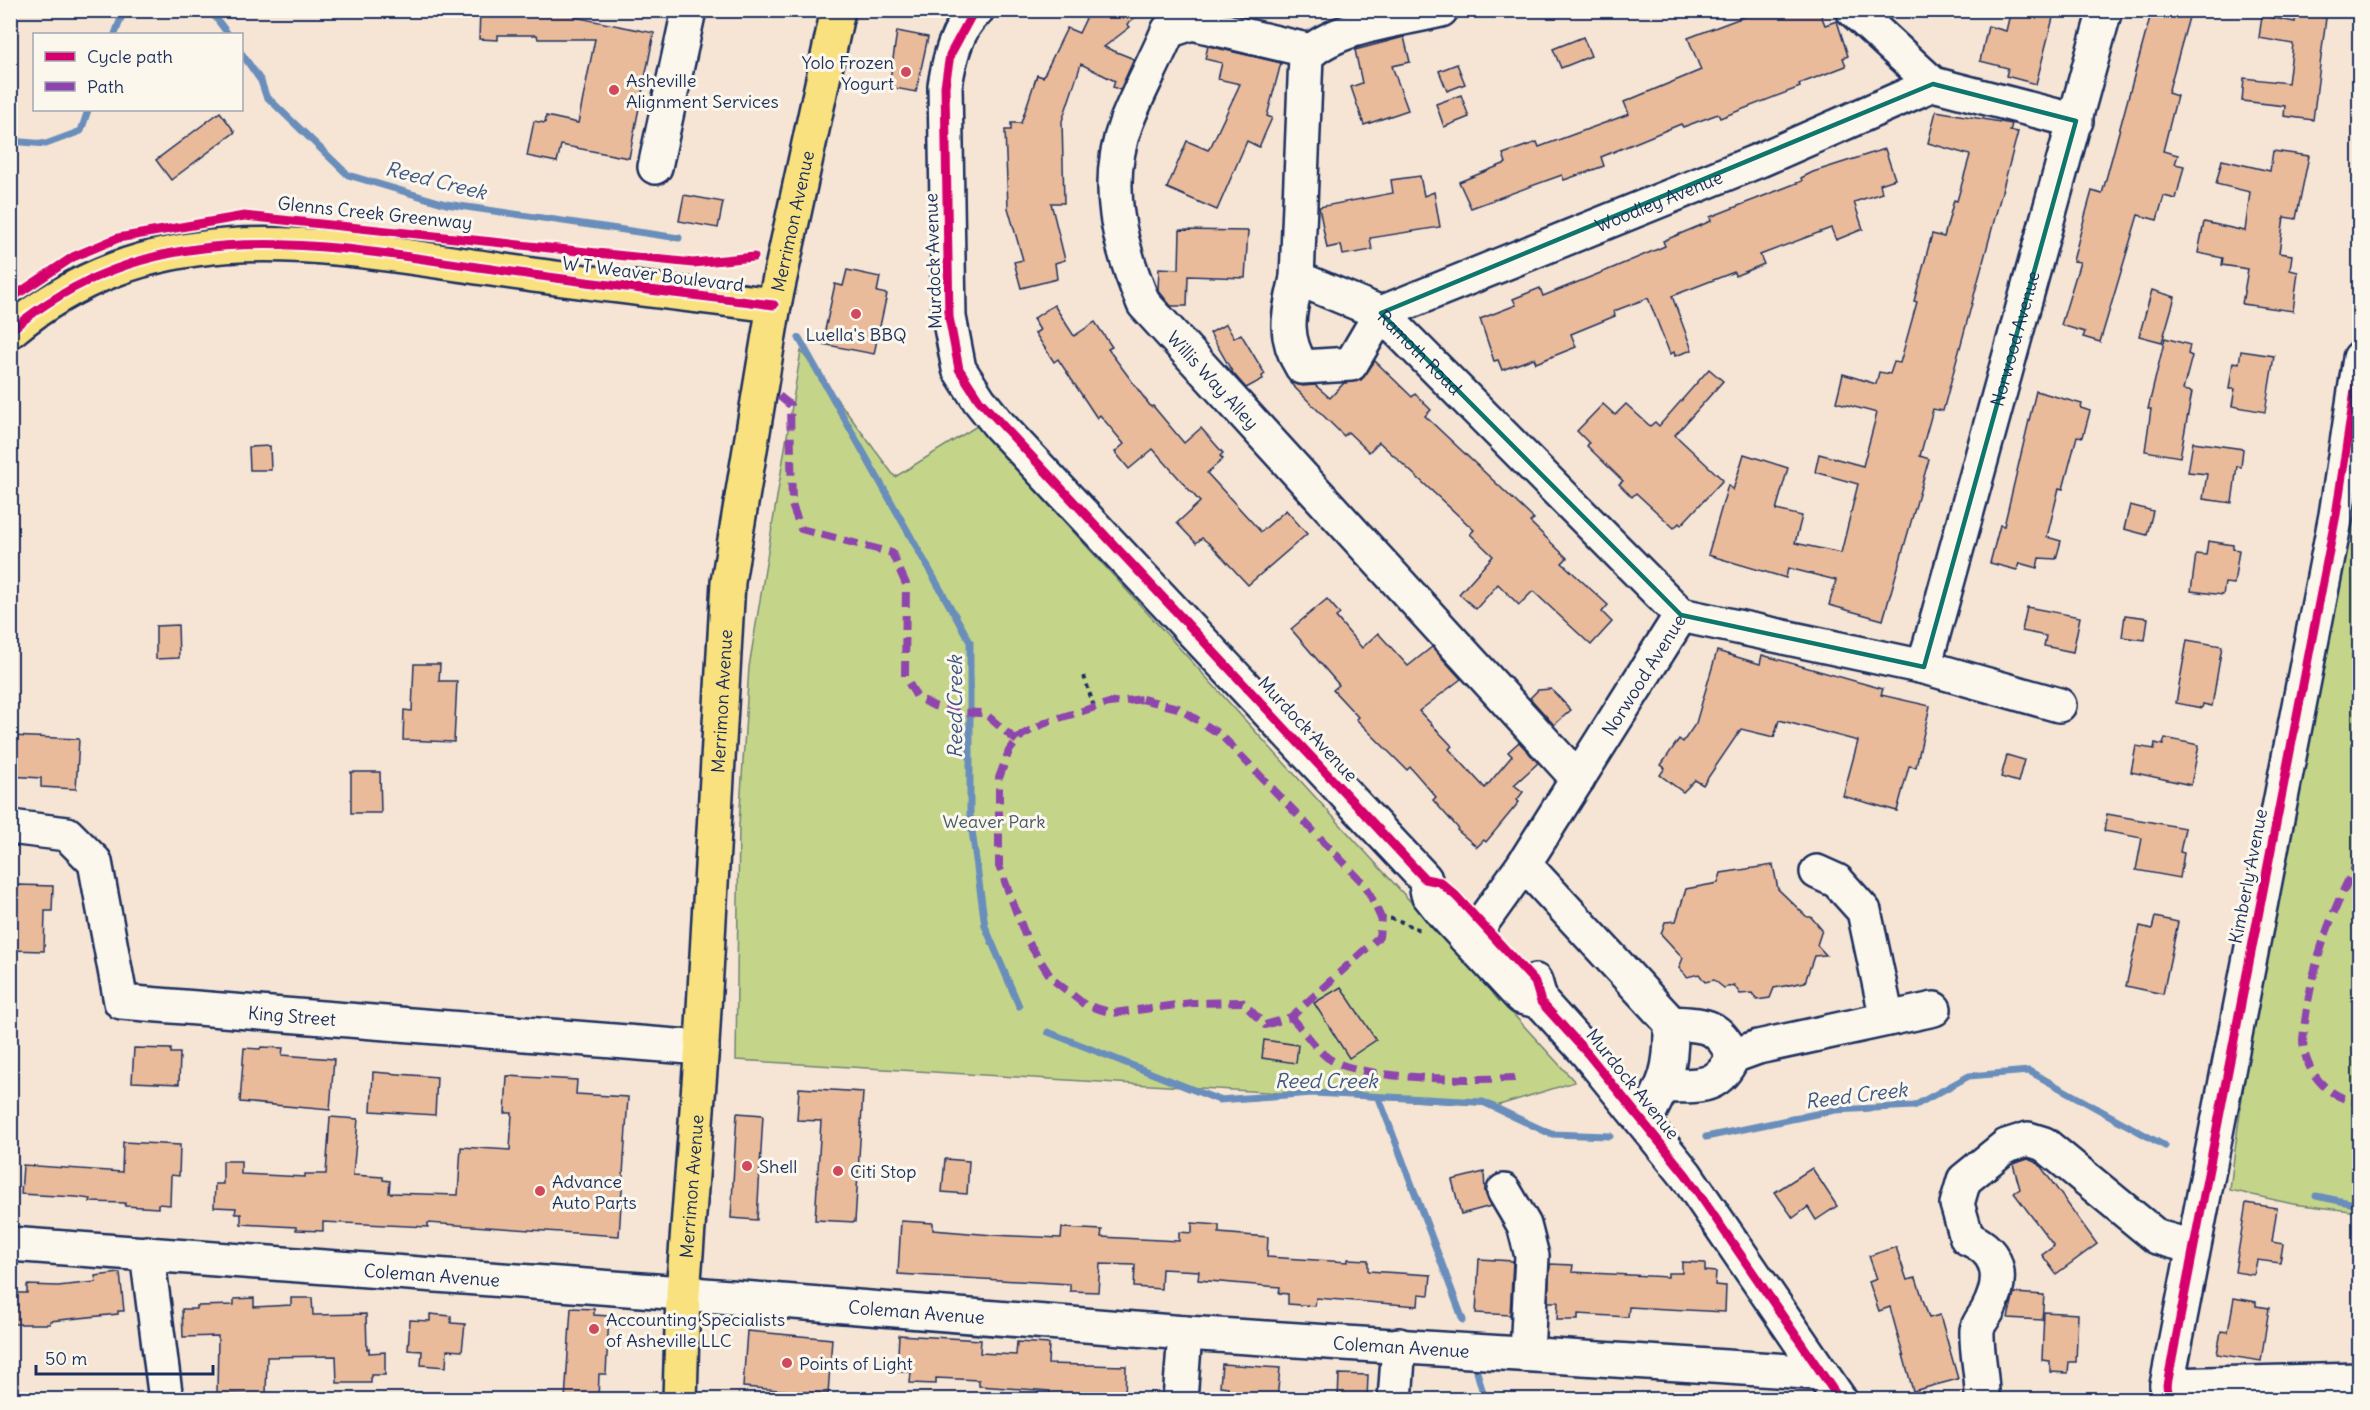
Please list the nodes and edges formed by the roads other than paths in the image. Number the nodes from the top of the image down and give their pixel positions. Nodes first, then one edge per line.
1 (688, 10) edge
2 (838, 10) edge
3 (1441, 10) edge
4 (1853, 10) edge
5 (2105, 10) edge
6 (968, 12) edge
7 (1311, 51) junction
8 (1933, 84) junction
9 (2076, 122) junction
10 (655, 167) dead end
11 (1297, 278) junction
12 (774, 305) junction
13 (1381, 313) junction
14 (10, 331) edge
15 (2360, 358) edge
16 (1682, 615) junction
17 (1924, 667) junction
18 (2059, 705) dead end
19 (1578, 779) junction
20 (10, 827) edge
21 (1524, 864) junction
22 (1817, 872) dead end
23 (1473, 931) junction
24 (1934, 1009) dead end
25 (1887, 1019) junction
26 (1671, 1023) junction
27 (702, 1048) junction
28 (1733, 1056) junction
29 (1665, 1086) junction
30 (1644, 1122) junction
31 (1504, 1191) dead end
32 (10, 1244) edge
33 (2193, 1247) junction
34 (147, 1253) junction
35 (684, 1293) junction
36 (1185, 1333) junction
37 (1399, 1345) junction
38 (1527, 1353) junction
39 (1822, 1373) junction
40 (2360, 1380) edge
41 (2168, 1392) edge
42 (166, 1400) edge
43 (680, 1400) edge
44 (1180, 1400) edge
45 (1395, 1400) edge
46 (1840, 1400) edge
47 (1982, 1400) edge

1 - 10 street
2 - 12 main road, Merrimon Avenue
3 - 7 street
4 - 8 street
5 - 9 street, Norwood Avenue
6 - 23 street, Murdock Avenue
7 - 11 street
7 - 19 street, Willis Way Alley
8 - 9 street
8 - 13 street, Woodley Avenue
9 - 17 street, Norwood Avenue
11 - 13 street, Ramoth Road
11 - 13 street
12 - 14 main road, W T Weaver Boulevard
12 - 27 main road, Merrimon Avenue
13 - 16 street, Ramoth Road
15 - 33 street, Kimberly Avenue
16 - 17 street, Norwood Avenue
16 - 19 street, Norwood Avenue
17 - 18 street, Norwood Avenue
19 - 21 street, Norwood Avenue
20 - 27 street, King Street
21 - 23 street, Norwood Avenue
21 - 26 street
22 - 25 street
23 - 30 street, Murdock Avenue
24 - 25 street
25 - 28 street
26 - 28 street
26 - 29 street
27 - 35 main road, Merrimon Avenue
28 - 29 street
29 - 30 street
30 - 39 street, Murdock Avenue
31 - 38 street
32 - 34 street, Coleman Avenue
33 - 41 street, Kimberly Avenue
33 - 47 street
34 - 35 street, Coleman Avenue
34 - 42 street
35 - 36 street, Coleman Avenue
35 - 43 main road, Merrimon Avenue
36 - 37 street, Coleman Avenue
36 - 44 street
37 - 38 street, Coleman Avenue
37 - 45 street
38 - 39 street, Coleman Avenue
39 - 46 street, Murdock Avenue
40 - 41 street

